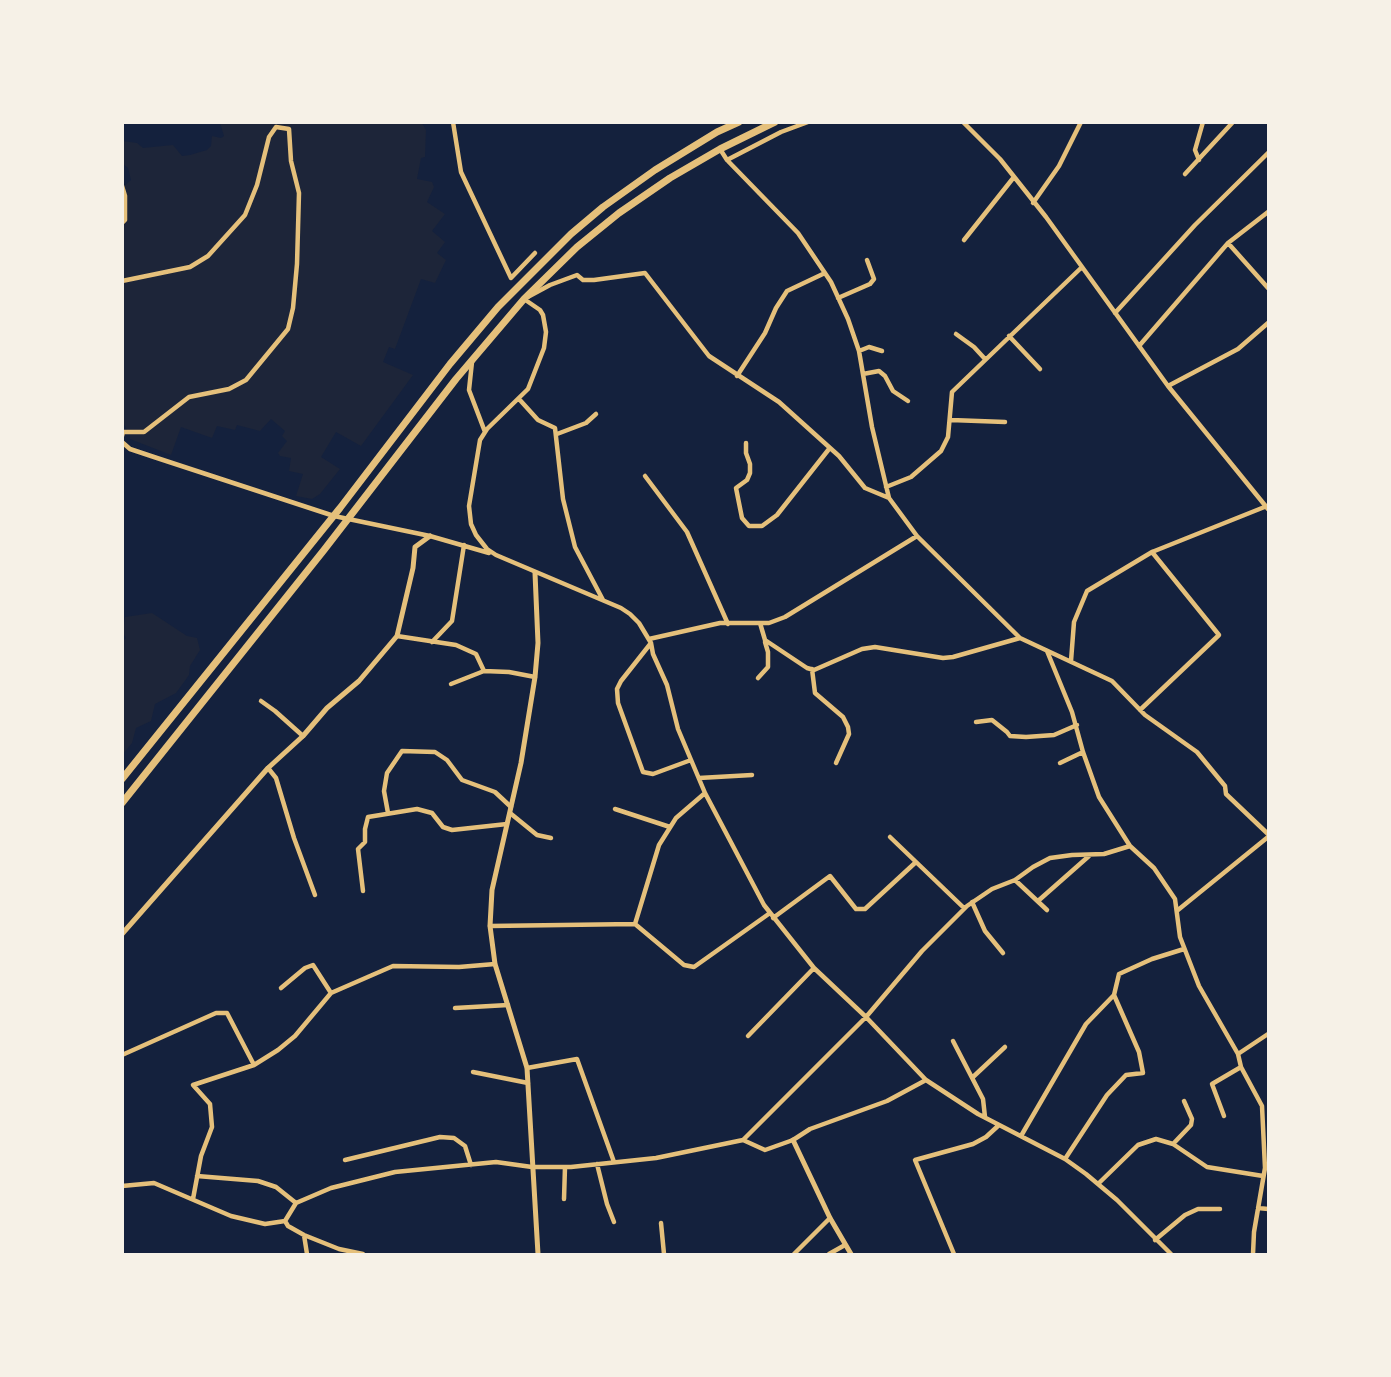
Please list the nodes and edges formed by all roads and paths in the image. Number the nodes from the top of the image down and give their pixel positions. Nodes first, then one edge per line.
1 (453, 122) edge
2 (715, 122) edge
3 (739, 122) edge
4 (775, 122) edge
5 (808, 122) edge
6 (962, 122) edge
7 (1081, 122) edge
8 (1203, 122) edge
9 (1233, 122) edge
10 (717, 132) junction
11 (720, 149) junction
12 (1269, 153) edge
13 (727, 160) junction
14 (1199, 160) junction
15 (1185, 174) dead end
16 (1014, 177) junction
17 (122, 187) edge
18 (1033, 203) junction
19 (1269, 212) edge
20 (122, 223) edge
21 (964, 240) dead end
22 (1228, 243) junction
23 (535, 253) dead end
24 (867, 260) dead end
25 (1082, 267) junction
26 (825, 273) junction
27 (122, 281) edge
28 (1269, 288) edge
29 (838, 298) junction
30 (524, 299) junction
31 (1115, 313) junction
32 (1269, 323) edge
33 (957, 334) dead end
34 (1009, 336) junction
35 (1139, 346) junction
36 (859, 351) junction
37 (882, 351) dead end
38 (472, 359) junction
39 (985, 359) junction
40 (1040, 369) dead end
41 (863, 374) junction
42 (737, 376) junction
43 (1168, 386) junction
44 (519, 399) junction
45 (908, 401) dead end
46 (596, 414) dead end
47 (951, 420) junction
48 (1005, 422) dead end
49 (485, 432) junction
50 (557, 434) junction
51 (122, 436) edge
52 (122, 442) edge
53 (746, 443) dead end
54 (829, 449) junction
55 (645, 476) dead end
56 (886, 488) junction
57 (889, 498) junction
58 (1268, 507) edge
59 (334, 516) junction
60 (348, 518) junction
61 (430, 536) junction
62 (917, 536) junction
63 (464, 545) junction
64 (1152, 552) junction
65 (496, 555) junction
66 (536, 573) junction
67 (603, 601) junction
68 (760, 623) junction
69 (729, 625) junction
70 (397, 636) junction
71 (1020, 638) junction
72 (765, 639) junction
73 (650, 641) junction
74 (432, 642) junction
75 (1046, 650) junction
76 (1071, 661) junction
77 (812, 669) junction
78 (484, 671) junction
79 (535, 677) junction
80 (758, 678) dead end
81 (451, 684) dead end
82 (261, 701) dead end
83 (1140, 710) junction
84 (976, 722) dead end
85 (1077, 725) junction
86 (303, 736) junction
87 (1083, 752) junction
88 (691, 760) junction
89 (836, 763) dead end
90 (1060, 763) dead end
91 (268, 768) junction
92 (752, 775) dead end
93 (699, 778) junction
94 (122, 779) edge
95 (705, 793) junction
96 (122, 803) edge
97 (615, 809) dead end
98 (511, 810) junction
99 (388, 813) junction
100 (507, 824) junction
101 (670, 827) junction
102 (1269, 836) edge
103 (890, 837) dead end
104 (551, 838) dead end
105 (1130, 846) junction
106 (1090, 855) junction
107 (916, 862) junction
108 (1015, 880) junction
109 (363, 891) dead end
110 (315, 895) dead end
111 (1038, 901) junction
112 (972, 902) junction
113 (964, 908) junction
114 (1047, 910) dead end
115 (1178, 910) junction
116 (771, 915) junction
117 (635, 923) junction
118 (490, 926) junction
119 (122, 934) edge
120 (1184, 949) junction
121 (1003, 953) dead end
122 (495, 964) junction
123 (814, 968) junction
124 (281, 988) dead end
125 (331, 993) junction
126 (1114, 995) junction
127 (508, 1005) junction
128 (455, 1008) dead end
129 (866, 1017) junction
130 (1269, 1034) edge
131 (748, 1035) dead end
132 (953, 1041) dead end
133 (1005, 1047) dead end
134 (122, 1055) edge
135 (1238, 1055) junction
136 (254, 1065) junction
137 (1241, 1067) junction
138 (527, 1068) junction
139 (474, 1072) dead end
140 (973, 1077) junction
141 (926, 1080) junction
142 (527, 1083) junction
143 (1184, 1101) dead end
144 (1224, 1116) dead end
145 (985, 1118) junction
146 (999, 1125) junction
147 (1021, 1136) junction
148 (743, 1140) junction
149 (793, 1140) junction
150 (1173, 1144) junction
151 (1267, 1157) edge
152 (1065, 1159) junction
153 (345, 1160) dead end
154 (614, 1163) junction
155 (597, 1164) junction
156 (471, 1165) junction
157 (532, 1167) junction
158 (565, 1167) junction
159 (197, 1176) junction
160 (1264, 1176) junction
161 (1099, 1183) junction
162 (122, 1186) edge
163 (193, 1199) junction
164 (565, 1199) dead end
165 (296, 1203) junction
166 (1258, 1208) junction
167 (1220, 1209) dead end
168 (1269, 1209) edge
169 (830, 1218) junction
170 (285, 1221) junction
171 (614, 1222) dead end
172 (661, 1223) dead end
173 (304, 1235) junction
174 (1155, 1240) junction
175 (845, 1245) junction
176 (339, 1249) junction
177 (307, 1255) edge
178 (343, 1255) edge
179 (363, 1255) edge
180 (538, 1255) edge
181 (664, 1255) edge
182 (794, 1255) edge
183 (829, 1255) edge
184 (851, 1255) edge
185 (954, 1255) edge
186 (1171, 1255) edge
187 (1253, 1255) edge

1 - 23 street
2 - 10 street
3 - 10 highway
4 - 11 highway
5 - 13 street
6 - 16 street
7 - 18 street
8 - 14 street
9 - 14 street
10 - 59 highway
11 - 13 street
11 - 30 highway
12 - 31 street
13 - 26 street
14 - 15 street
16 - 18 street
16 - 21 street
17 - 20 street
18 - 25 street
19 - 22 street
22 - 28 street
22 - 35 street
24 - 29 street
25 - 31 street
25 - 34 street
26 - 29 street
26 - 42 street
27 - 51 street
29 - 36 street
30 - 38 highway
30 - 42 street
30 - 44 street
31 - 35 street
32 - 43 street
33 - 39 street
34 - 39 street
34 - 40 street
35 - 43 street
36 - 37 street
36 - 41 street
38 - 49 street
38 - 60 highway
39 - 47 street
41 - 45 street
41 - 56 street
42 - 54 street
43 - 58 street
44 - 49 street
44 - 50 street
46 - 50 street
47 - 48 street
47 - 56 street
49 - 65 street
50 - 67 street
52 - 59 street
53 - 54 street
54 - 57 street
55 - 69 street
56 - 57 street
57 - 62 street
58 - 64 street
59 - 60 street
59 - 94 highway
60 - 61 street
60 - 96 highway
61 - 63 street
61 - 70 street
62 - 68 street
62 - 71 street
63 - 65 street
63 - 74 street
64 - 76 street
64 - 83 street
65 - 66 street
66 - 67 street
66 - 79 street
67 - 73 street
68 - 69 street
68 - 72 street
69 - 73 street
70 - 74 street
70 - 86 street
71 - 75 street
71 - 77 street
72 - 77 street
72 - 80 street
73 - 88 street
73 - 88 street
74 - 78 street
75 - 76 street
75 - 85 street
76 - 83 street
77 - 89 street
78 - 79 street
78 - 81 street
79 - 98 street
82 - 86 street
83 - 102 street
84 - 85 street
85 - 87 street
86 - 91 street
87 - 90 street
87 - 105 street
88 - 93 street
91 - 110 street
91 - 119 street
92 - 93 street
93 - 95 street
95 - 101 street
95 - 116 street
97 - 101 street
98 - 99 street
98 - 100 street
98 - 104 street
99 - 100 street
99 - 109 street
100 - 118 street
101 - 117 street
102 - 115 street
103 - 107 street
105 - 106 street
105 - 115 street
106 - 108 street
106 - 111 street
107 - 113 street
107 - 116 street
108 - 111 street
108 - 112 street
111 - 114 street
112 - 113 street
112 - 121 street
113 - 129 street
115 - 120 street
116 - 117 street
116 - 123 street
117 - 118 street
118 - 122 street
120 - 126 street
120 - 135 street
122 - 125 street
122 - 127 street
123 - 129 street
123 - 131 street
124 - 125 street
125 - 136 street
126 - 147 street
126 - 152 street
127 - 128 street
127 - 138 street
129 - 141 street
129 - 148 street
130 - 135 street
132 - 140 street
133 - 140 street
134 - 136 street
135 - 137 street
136 - 159 street
137 - 144 street
137 - 151 street
138 - 142 street
138 - 154 street
139 - 142 street
140 - 145 street
141 - 145 street
141 - 149 street
142 - 157 street
143 - 150 street
145 - 146 street
146 - 147 street
146 - 185 street
147 - 152 street
148 - 149 street
148 - 154 street
149 - 169 street
150 - 160 street
150 - 161 street
151 - 160 street
152 - 161 street
153 - 156 street
154 - 155 street
155 - 158 street
155 - 171 street
156 - 157 street
156 - 165 street
157 - 158 street
157 - 180 street
158 - 164 street
159 - 163 street
159 - 165 street
160 - 166 street
161 - 174 street
162 - 163 street
163 - 170 street
165 - 170 street
166 - 168 street
166 - 187 street
167 - 174 street
169 - 175 street
169 - 182 street
170 - 173 street
172 - 181 street
173 - 176 street
173 - 177 street
174 - 186 street
175 - 183 street
175 - 184 street
176 - 178 street
176 - 179 street

